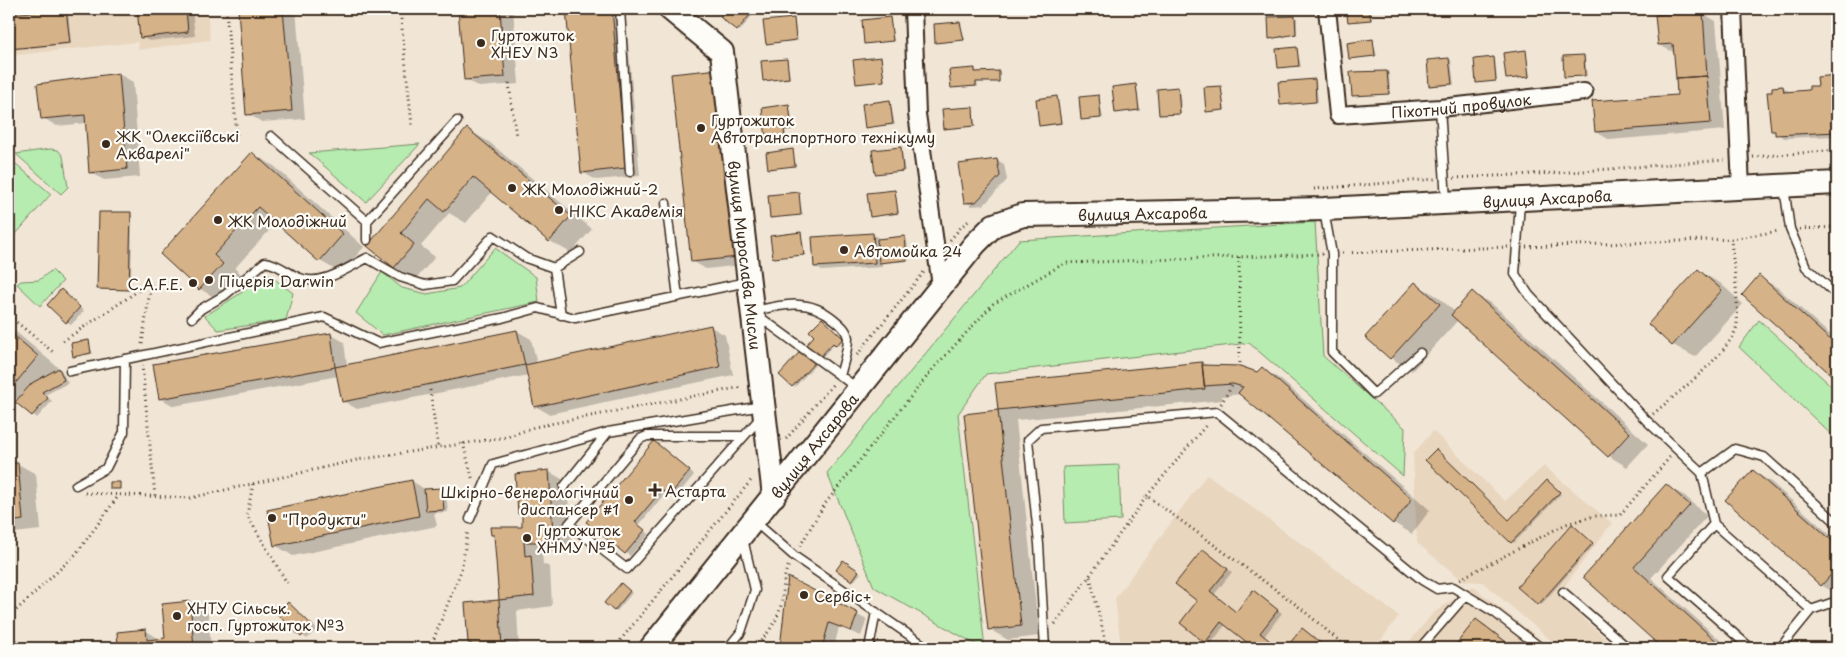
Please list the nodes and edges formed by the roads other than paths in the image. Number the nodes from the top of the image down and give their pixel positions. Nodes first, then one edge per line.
1 (620, 9) edge
2 (670, 9) edge
3 (913, 9) edge
4 (1327, 9) edge
5 (1733, 9) edge
6 (1584, 92) dead end
7 (1440, 108) junction
8 (457, 121) dead end
9 (271, 136) dead end
10 (630, 172) dead end
11 (1837, 183) edge
12 (1784, 186) junction
13 (1741, 188) junction
14 (1521, 199) junction
15 (1446, 202) junction
16 (666, 203) dead end
17 (1324, 209) junction
18 (367, 221) junction
19 (367, 240) dead end
20 (580, 252) dead end
21 (554, 268) junction
22 (750, 282) junction
23 (941, 286) junction
24 (1837, 295) edge
25 (678, 297) junction
26 (753, 312) junction
27 (561, 315) junction
28 (192, 318) dead end
29 (1420, 353) dead end
30 (125, 359) junction
31 (70, 371) dead end
32 (840, 376) junction
33 (858, 390) junction
34 (764, 409) junction
35 (608, 432) junction
36 (744, 436) junction
37 (1702, 473) junction
38 (76, 485) dead end
39 (564, 487) dead end
40 (774, 496) junction
41 (470, 519) road end
42 (747, 520) junction
43 (1837, 523) edge
44 (1714, 524) junction
45 (1563, 592) dead end
46 (1466, 595) junction
47 (1837, 601) edge
48 (1811, 610) junction
49 (876, 612) junction
50 (1045, 645) edge
51 (1748, 645) dead end
52 (651, 648) edge
53 (728, 648) edge
54 (869, 648) edge
55 (928, 648) edge
56 (1420, 648) edge
57 (1541, 648) edge
58 (1628, 648) edge
59 (1780, 648) edge

1 - 10 lane
2 - 22 street, вулиця Мирослава Мисли
3 - 23 street
4 - 7 street, Піхотний провулок
5 - 13 street
6 - 7 street, Піхотний провулок
7 - 15 lane
8 - 18 lane
9 - 18 lane
11 - 12 street, вулиця Ахсарова
12 - 13 street, вулиця Ахсарова
12 - 24 lane
13 - 14 street, вулиця Ахсарова
14 - 15 street, вулиця Ахсарова
14 - 37 lane
15 - 17 street, вулиця Ахсарова
16 - 25 lane
17 - 23 street, вулиця Ахсарова
17 - 29 lane
18 - 19 lane
20 - 21 lane
21 - 27 lane
21 - 28 lane
22 - 25 lane
22 - 26 street, вулиця Мирослава Мисли
23 - 33 street, вулиця Ахсарова
25 - 27 lane
26 - 32 lane
26 - 32 lane
26 - 34 street, вулиця Мирослава Мисли
27 - 30 lane
30 - 31 lane
30 - 38 lane
32 - 33 lane
33 - 40 street, вулиця Ахсарова
34 - 35 lane
34 - 36 lane
34 - 40 street, вулиця Мирослава Мисли
35 - 39 lane
35 - 41 lane
36 - 36 lane
37 - 43 lane
37 - 44 lane
40 - 42 street, вулиця Ахсарова
42 - 49 lane
42 - 52 street, вулиця Ахсарова
42 - 53 lane
44 - 48 lane
44 - 51 lane
45 - 58 lane
46 - 50 lane
46 - 56 lane
46 - 57 lane
47 - 48 lane
48 - 59 lane
49 - 54 lane
49 - 55 lane

